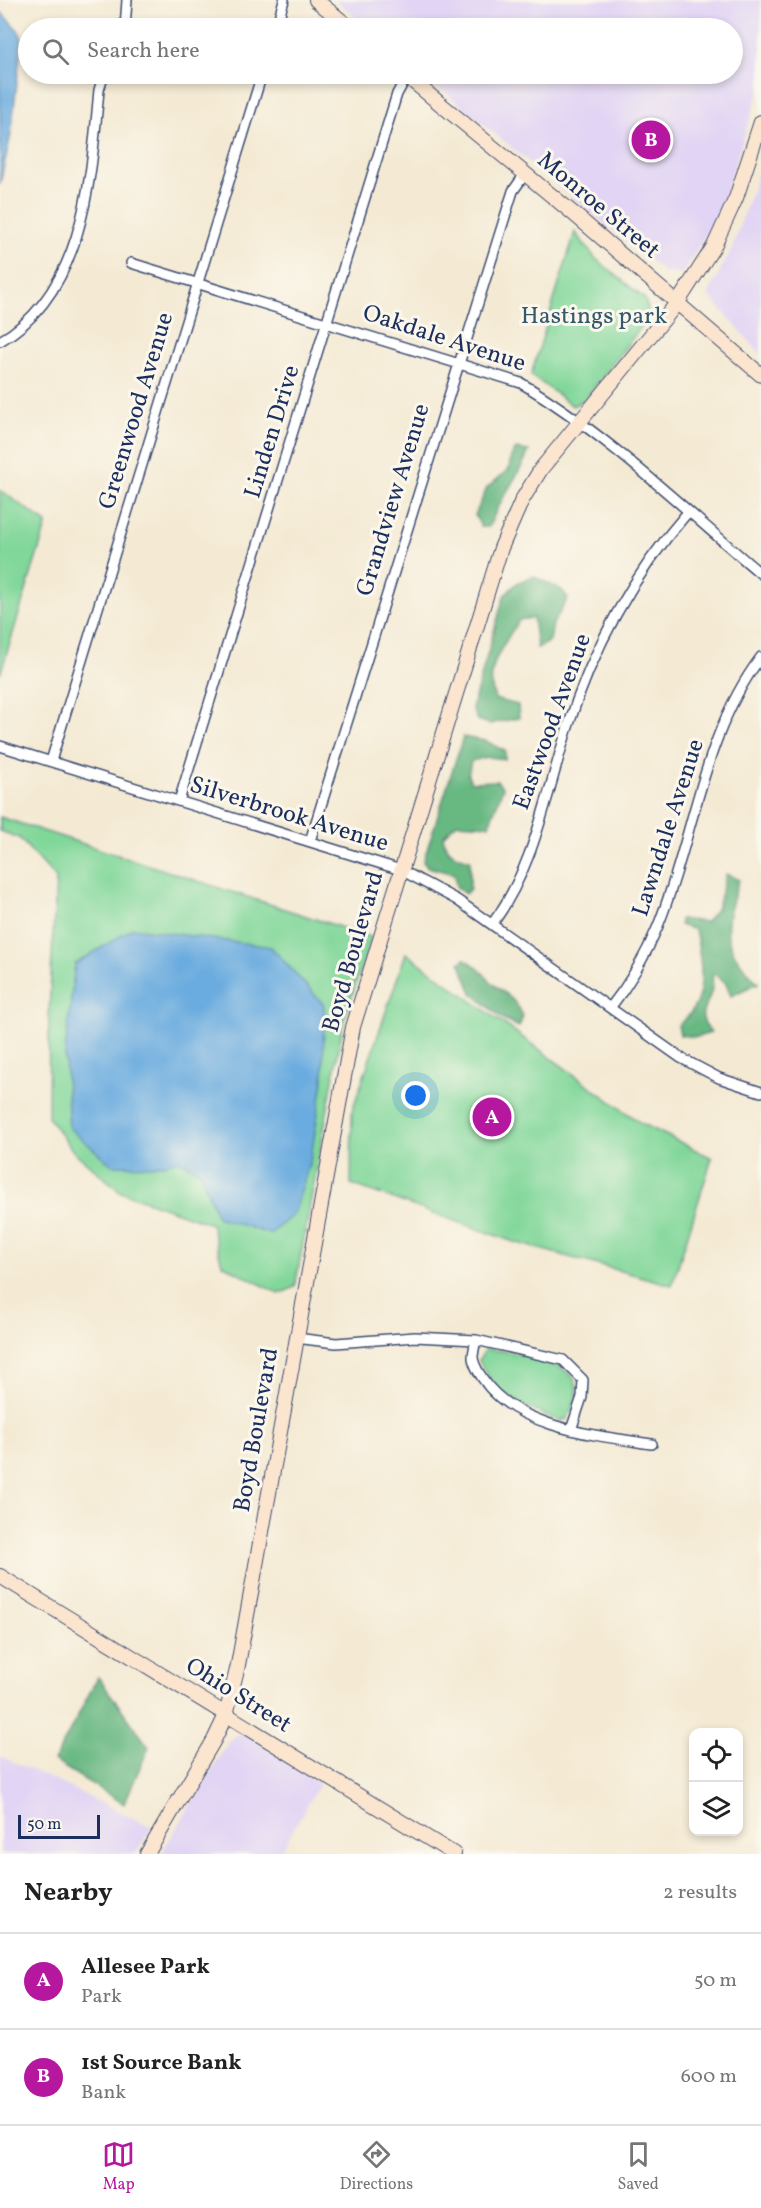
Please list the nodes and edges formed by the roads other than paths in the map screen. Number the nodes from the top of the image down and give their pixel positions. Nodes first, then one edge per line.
1 (127, 0) edge
2 (284, 0) edge
3 (316, 0) edge
4 (126, 18) edge
5 (279, 18) edge
6 (338, 18) edge
7 (101, 84) edge
8 (259, 84) edge
9 (401, 84) edge
10 (416, 84) edge
11 (761, 123) edge
12 (525, 174) junction
13 (131, 263) dead end
14 (197, 283) junction
15 (678, 302) junction
16 (327, 322) junction
17 (0, 341) edge
18 (458, 361) junction
19 (761, 375) edge
20 (579, 423) junction
21 (688, 512) junction
22 (761, 573) edge
23 (761, 657) edge
24 (0, 746) edge
25 (51, 761) junction
26 (179, 801) junction
27 (310, 841) junction
28 (402, 870) junction
29 (492, 924) junction
30 (610, 1008) junction
31 (761, 1091) edge
32 (296, 1338) junction
33 (476, 1340) junction
34 (571, 1430) junction
35 (652, 1444) dead end
36 (0, 1576) edge
37 (226, 1715) junction
38 (147, 1854) edge
39 (454, 1854) edge

1 - 4 street
2 - 5 street
3 - 6 street
7 - 17 street
8 - 14 street, Greenwood Avenue
9 - 16 street, Linden Drive
10 - 12 street, Monroe Street
11 - 15 street, Boyd Boulevard
12 - 15 street, Monroe Street
12 - 18 street, Grandview Avenue
13 - 14 street, Oakdale Avenue
14 - 16 street, Oakdale Avenue
14 - 25 street, Greenwood Avenue
15 - 19 street, Monroe Street
15 - 20 street, Boyd Boulevard
16 - 18 street, Oakdale Avenue
16 - 26 street, Linden Drive
18 - 20 street, Oakdale Avenue
18 - 27 street, Grandview Avenue
20 - 21 street, Oakdale Avenue
20 - 28 street, Boyd Boulevard
21 - 22 street, Oakdale Avenue
21 - 29 street, Eastwood Avenue
23 - 30 street, Lawndale Avenue
24 - 25 street, Silverbrook Avenue
25 - 26 street, Silverbrook Avenue
26 - 27 street, Silverbrook Avenue
27 - 28 street, Silverbrook Avenue
28 - 29 street, Silverbrook Avenue
28 - 32 street, Boyd Boulevard
29 - 30 street, Silverbrook Avenue
30 - 31 street, Silverbrook Avenue
32 - 33 street
32 - 37 street, Boyd Boulevard
33 - 34 street
33 - 34 street
34 - 35 street
36 - 37 street, Ohio Street
37 - 38 street, Boyd Boulevard
37 - 39 street, Ohio Street

